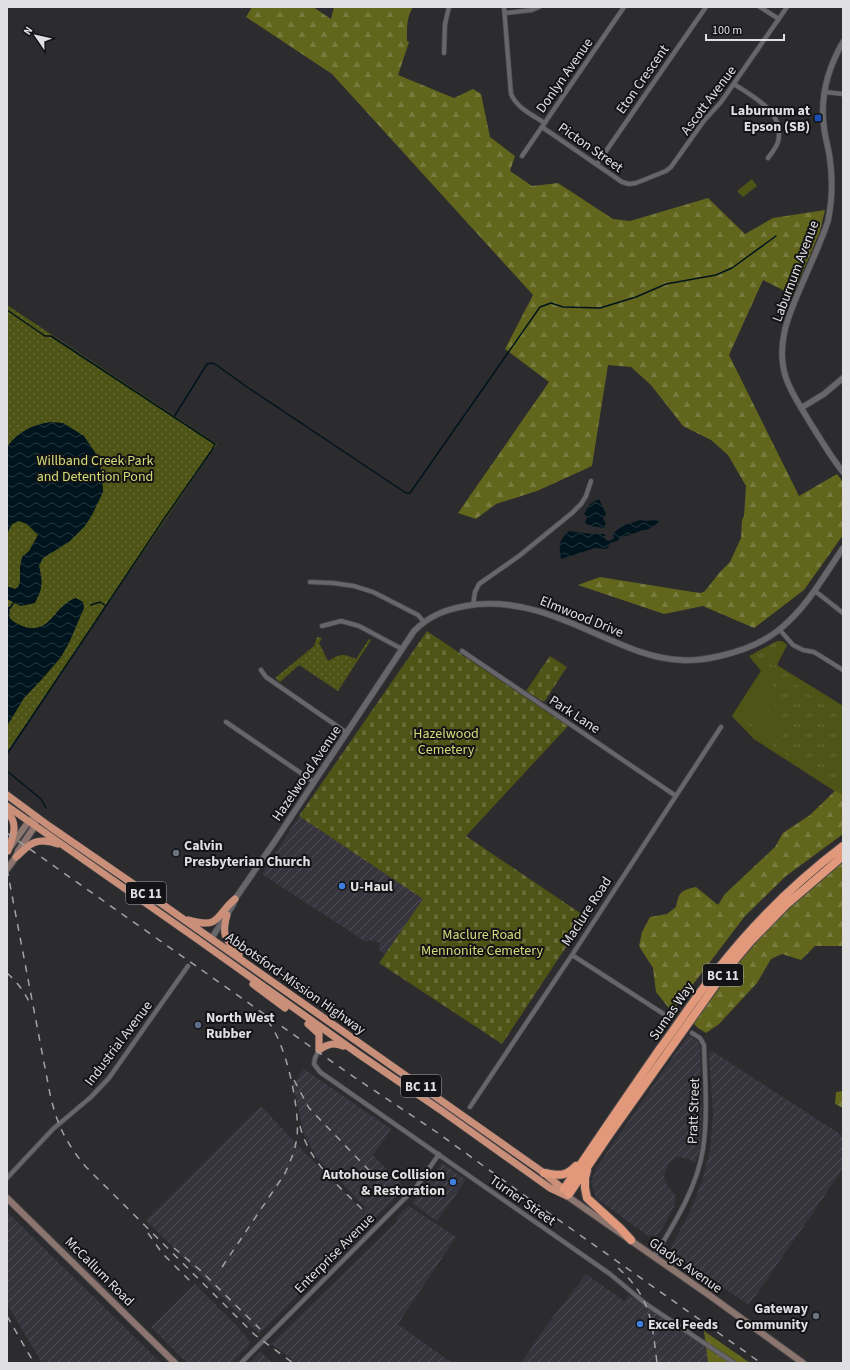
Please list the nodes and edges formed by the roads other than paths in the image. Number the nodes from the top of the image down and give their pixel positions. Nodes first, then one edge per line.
1 (449, 7) edge
2 (504, 7) edge
3 (539, 7) edge
4 (624, 7) edge
5 (706, 7) edge
6 (760, 7) edge
7 (787, 7) edge
8 (505, 13) junction
9 (778, 19) junction
10 (843, 42) edge
11 (444, 53) dead end
12 (734, 84) junction
13 (825, 92) junction
14 (843, 94) edge
15 (543, 125) junction
16 (522, 156) dead end
17 (768, 158) dead end
18 (597, 164) junction
19 (629, 184) joint
20 (843, 378) edge
21 (802, 408) junction
22 (843, 472) edge
23 (591, 481) dead end
24 (843, 548) edge
25 (310, 582) dead end
26 (815, 590) junction
27 (473, 605) junction
28 (843, 613) edge
29 (424, 622) junction
30 (322, 626) dead end
31 (780, 629) junction
32 (402, 649) junction
33 (462, 651) dead end
34 (261, 670) dead end
35 (843, 670) edge
36 (226, 722) dead end
37 (721, 727) dead end
38 (347, 733) junction
39 (314, 782) junction
40 (7, 795) edge
41 (676, 796) junction
42 (7, 806) edge
43 (7, 812) edge
44 (36, 817) junction
45 (28, 821) junction
46 (35, 826) junction
47 (843, 846) edge
48 (66, 847) junction
49 (7, 851) edge
50 (843, 856) edge
51 (16, 857) junction
52 (7, 869) edge
53 (235, 899) junction
54 (227, 915) junction
55 (182, 918) junction
56 (197, 939) junction
57 (211, 939) junction
58 (572, 955) junction
59 (244, 962) junction
60 (188, 966) dead end
61 (236, 967) junction
62 (670, 1018) dead end
63 (692, 1032) dead end
64 (319, 1050) junction
65 (360, 1055) junction
66 (470, 1107) dead end
67 (606, 1133) junction
68 (439, 1154) junction
69 (544, 1173) junction
70 (7, 1178) edge
71 (565, 1193) junction
72 (7, 1198) edge
73 (631, 1240) junction
74 (654, 1256) junction
75 (175, 1363) edge
76 (241, 1363) edge
77 (734, 1363) edge
78 (803, 1363) edge

1 - 11 street
2 - 8 street, Picton Street
3 - 8 street
4 - 15 street, Donlyn Avenue
5 - 18 street, Eton Crescent
6 - 9 street
7 - 9 street, Ascott Avenue
8 - 15 street, Picton Street
9 - 12 street, Ascott Avenue
10 - 13 street, Laburnum Avenue
12 - 17 street
12 - 19 street, Ascott Avenue
13 - 14 street
13 - 21 street, Laburnum Avenue
15 - 16 street, Donlyn Avenue
15 - 18 street, Picton Street
18 - 19 street, Picton Street
20 - 21 street
21 - 22 street, Laburnum Avenue
23 - 27 street
24 - 26 street
25 - 29 street
26 - 28 street
26 - 31 street
27 - 29 street, Elmwood Drive
27 - 31 street, Elmwood Drive
29 - 32 street, Hazelwood Avenue
30 - 32 street
31 - 35 street
32 - 38 street, Hazelwood Avenue
33 - 41 street, Park Lane
34 - 38 street
36 - 39 street
37 - 41 street, Maclure Road
38 - 39 street, Hazelwood Avenue
39 - 53 street, Hazelwood Avenue
40 - 44 highway, Abbotsford-Mission Highway / BC 11
41 - 58 street, Maclure Road
42 - 45 highway, Abbotsford-Mission Highway / BC 11
43 - 49 highway
44 - 45 main road
44 - 46 main road
44 - 55 highway, Abbotsford-Mission Highway / BC 11
45 - 46 highway, Abbotsford-Mission Highway / BC 11
45 - 49 main road
46 - 48 highway, Abbotsford-Mission Highway / BC 11
46 - 51 main road
47 - 67 highway, Sumas Way / BC 11
48 - 51 highway
48 - 56 highway, Abbotsford-Mission Highway / BC 11
50 - 67 highway, Sumas Way / BC 11
51 - 52 main road
53 - 54 street, Hazelwood Avenue
53 - 55 highway
54 - 57 street, Hazelwood Avenue
54 - 59 highway
55 - 57 highway, Abbotsford-Mission Highway / BC 11
56 - 57 highway
56 - 61 highway, Abbotsford-Mission Highway / BC 11
57 - 59 highway, Abbotsford-Mission Highway / BC 11
58 - 62 street
58 - 66 street, Maclure Road
59 - 69 highway, Abbotsford-Mission Highway / BC 11
60 - 70 street, Industrial Avenue
61 - 64 highway
61 - 65 highway, Abbotsford-Mission Highway / BC 11
63 - 74 street, Pratt Street
64 - 65 highway
64 - 68 street, Turner Street
65 - 71 highway, Abbotsford-Mission Highway / BC 11
67 - 69 highway
67 - 71 highway, Sumas Way / BC 11
67 - 73 highway
68 - 76 street, Enterprise Avenue
68 - 77 street, Turner Street
69 - 71 highway, Abbotsford-Mission Highway / BC 11
71 - 73 main road, Gladys Avenue
72 - 75 main road, McCallum Road
73 - 74 main road, Gladys Avenue
74 - 78 main road, Gladys Avenue

